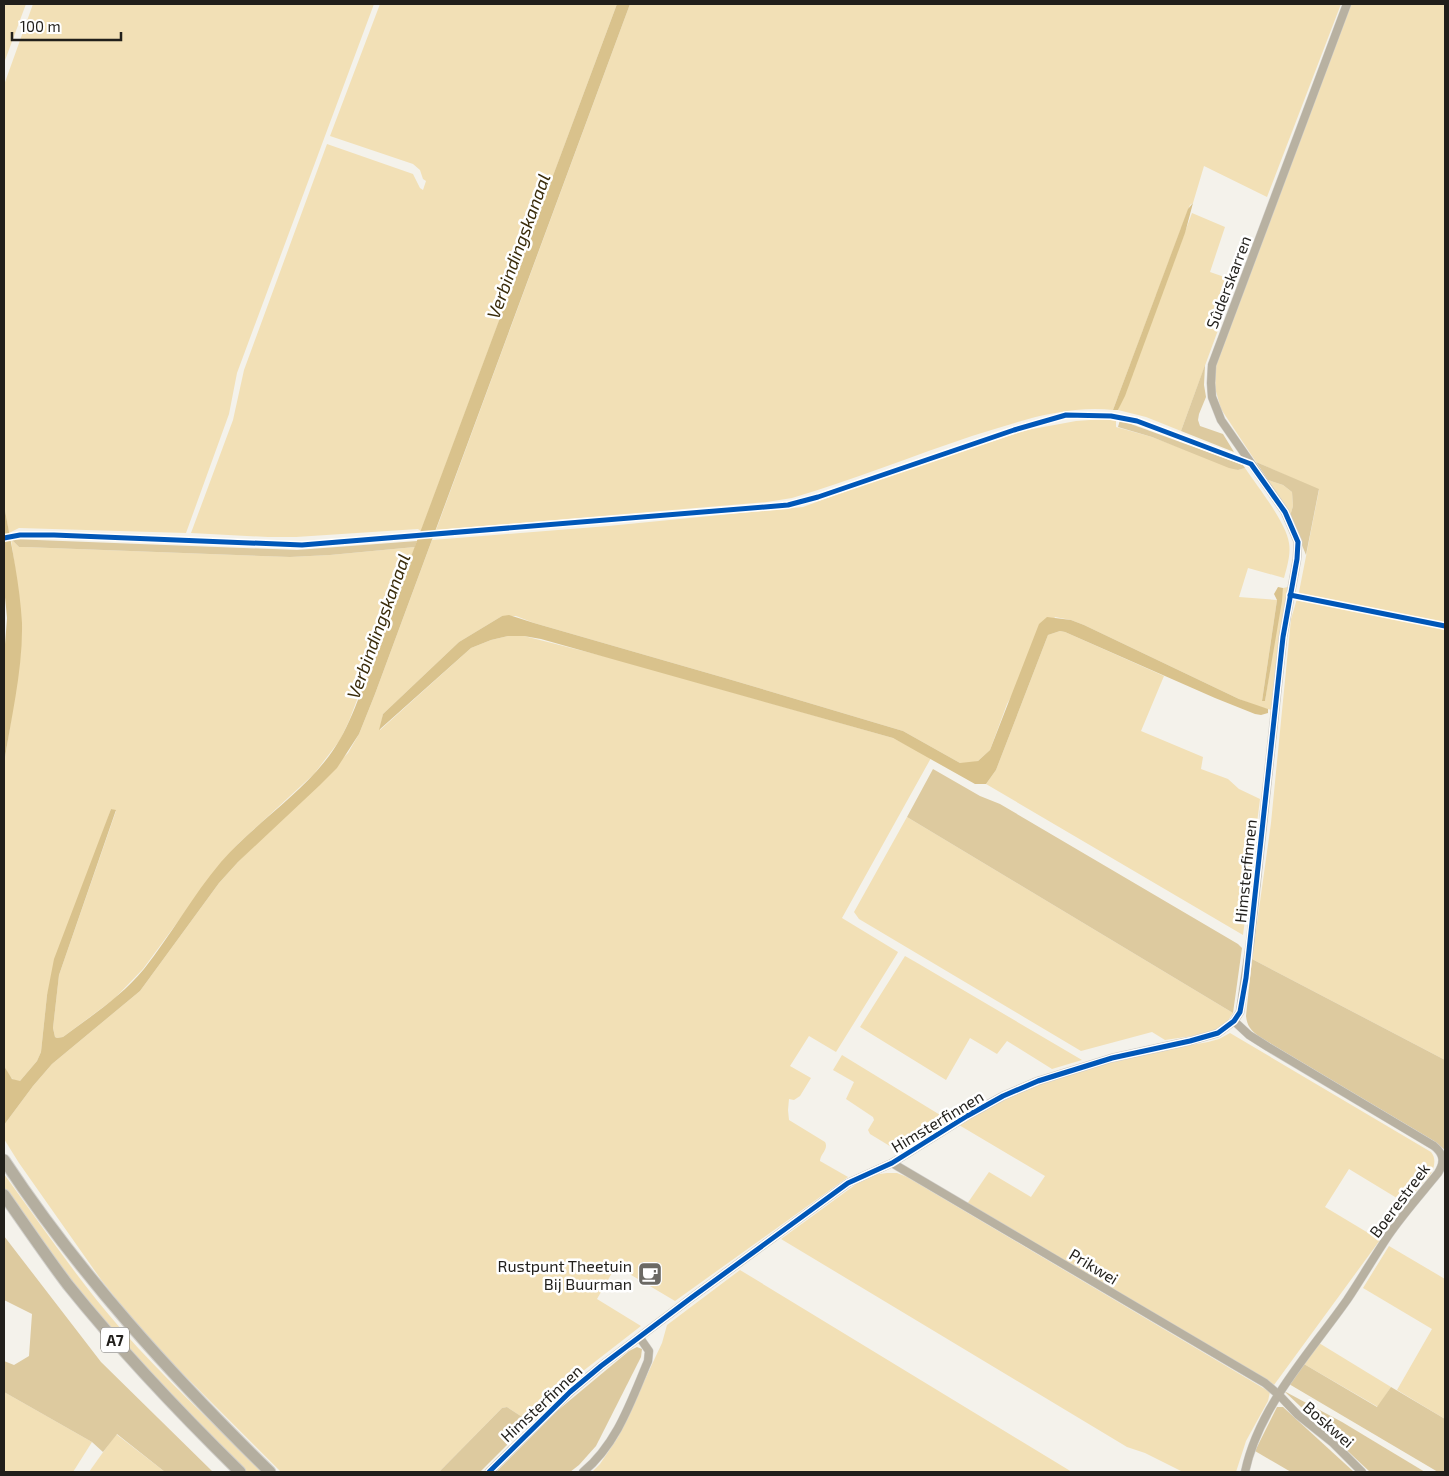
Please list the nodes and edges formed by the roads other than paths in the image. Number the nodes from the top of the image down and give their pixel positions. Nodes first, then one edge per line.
1 (1347, 4) edge
2 (1298, 558) joint
3 (1234, 1021) junction
4 (6, 1163) edge
5 (892, 1163) junction
6 (4, 1195) edge
7 (640, 1338) junction
8 (1279, 1395) junction
9 (240, 1472) edge
10 (270, 1472) edge
11 (489, 1472) edge
12 (583, 1472) edge
13 (1245, 1472) edge
14 (1362, 1472) edge

1 - 2 street, Sûderskarren
2 - 3 street, Himsterfinnen
3 - 5 street, Himsterfinnen
3 - 8 street, Boerestreek
4 - 10 highway, A7
5 - 7 street, Himsterfinnen
5 - 8 street, Prikwei
6 - 9 highway, A7
7 - 11 street, Himsterfinnen
7 - 12 street
8 - 13 street, Boerestreek
8 - 14 street, Boskwei

